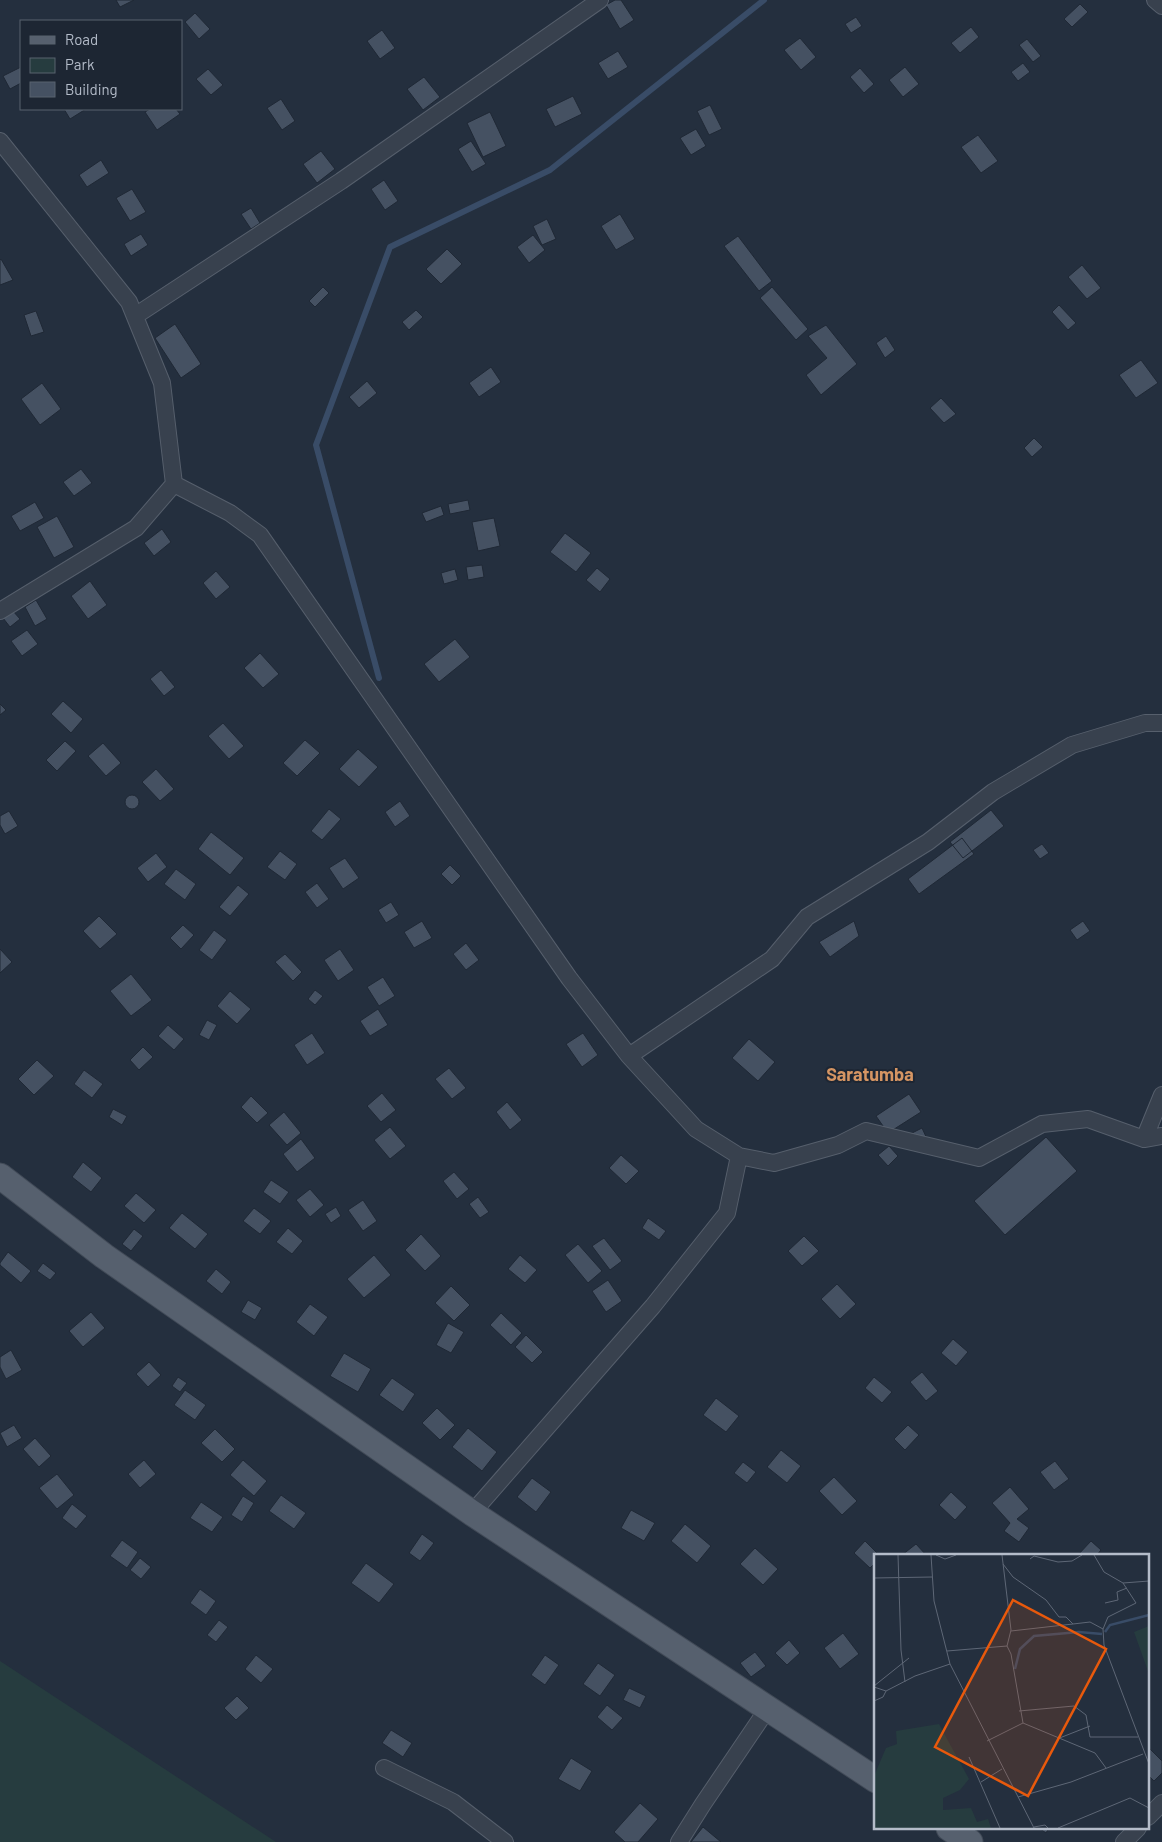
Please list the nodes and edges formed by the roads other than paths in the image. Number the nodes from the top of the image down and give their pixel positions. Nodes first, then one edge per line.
1 (600, 0) edge
2 (1155, 0) edge
3 (1162, 6) edge
4 (0, 141) edge
5 (135, 316) junction
6 (174, 484) junction
7 (0, 612) edge
8 (1162, 723) edge
9 (629, 1056) junction
10 (1162, 1095) edge
11 (1162, 1136) edge
12 (1144, 1139) junction
13 (739, 1156) junction
14 (0, 1176) edge
15 (472, 1513) junction
16 (768, 1708) junction
17 (384, 1768) dead end
18 (874, 1779) edge
19 (1162, 1803) edge
20 (1150, 1815) edge
21 (952, 1830) edge
22 (1136, 1830) edge
23 (505, 1842) edge
24 (679, 1842) edge
25 (970, 1842) edge
26 (1124, 1842) edge

1 - 5 street
2 - 3 street
4 - 5 street
5 - 6 street
6 - 7 street
6 - 9 street
8 - 9 street
9 - 13 street
10 - 12 street
11 - 12 street
12 - 13 street
13 - 15 street
14 - 15 main road
15 - 16 main road
16 - 18 main road
16 - 24 street
17 - 23 street
19 - 20 street
21 - 25 main road
22 - 26 street

